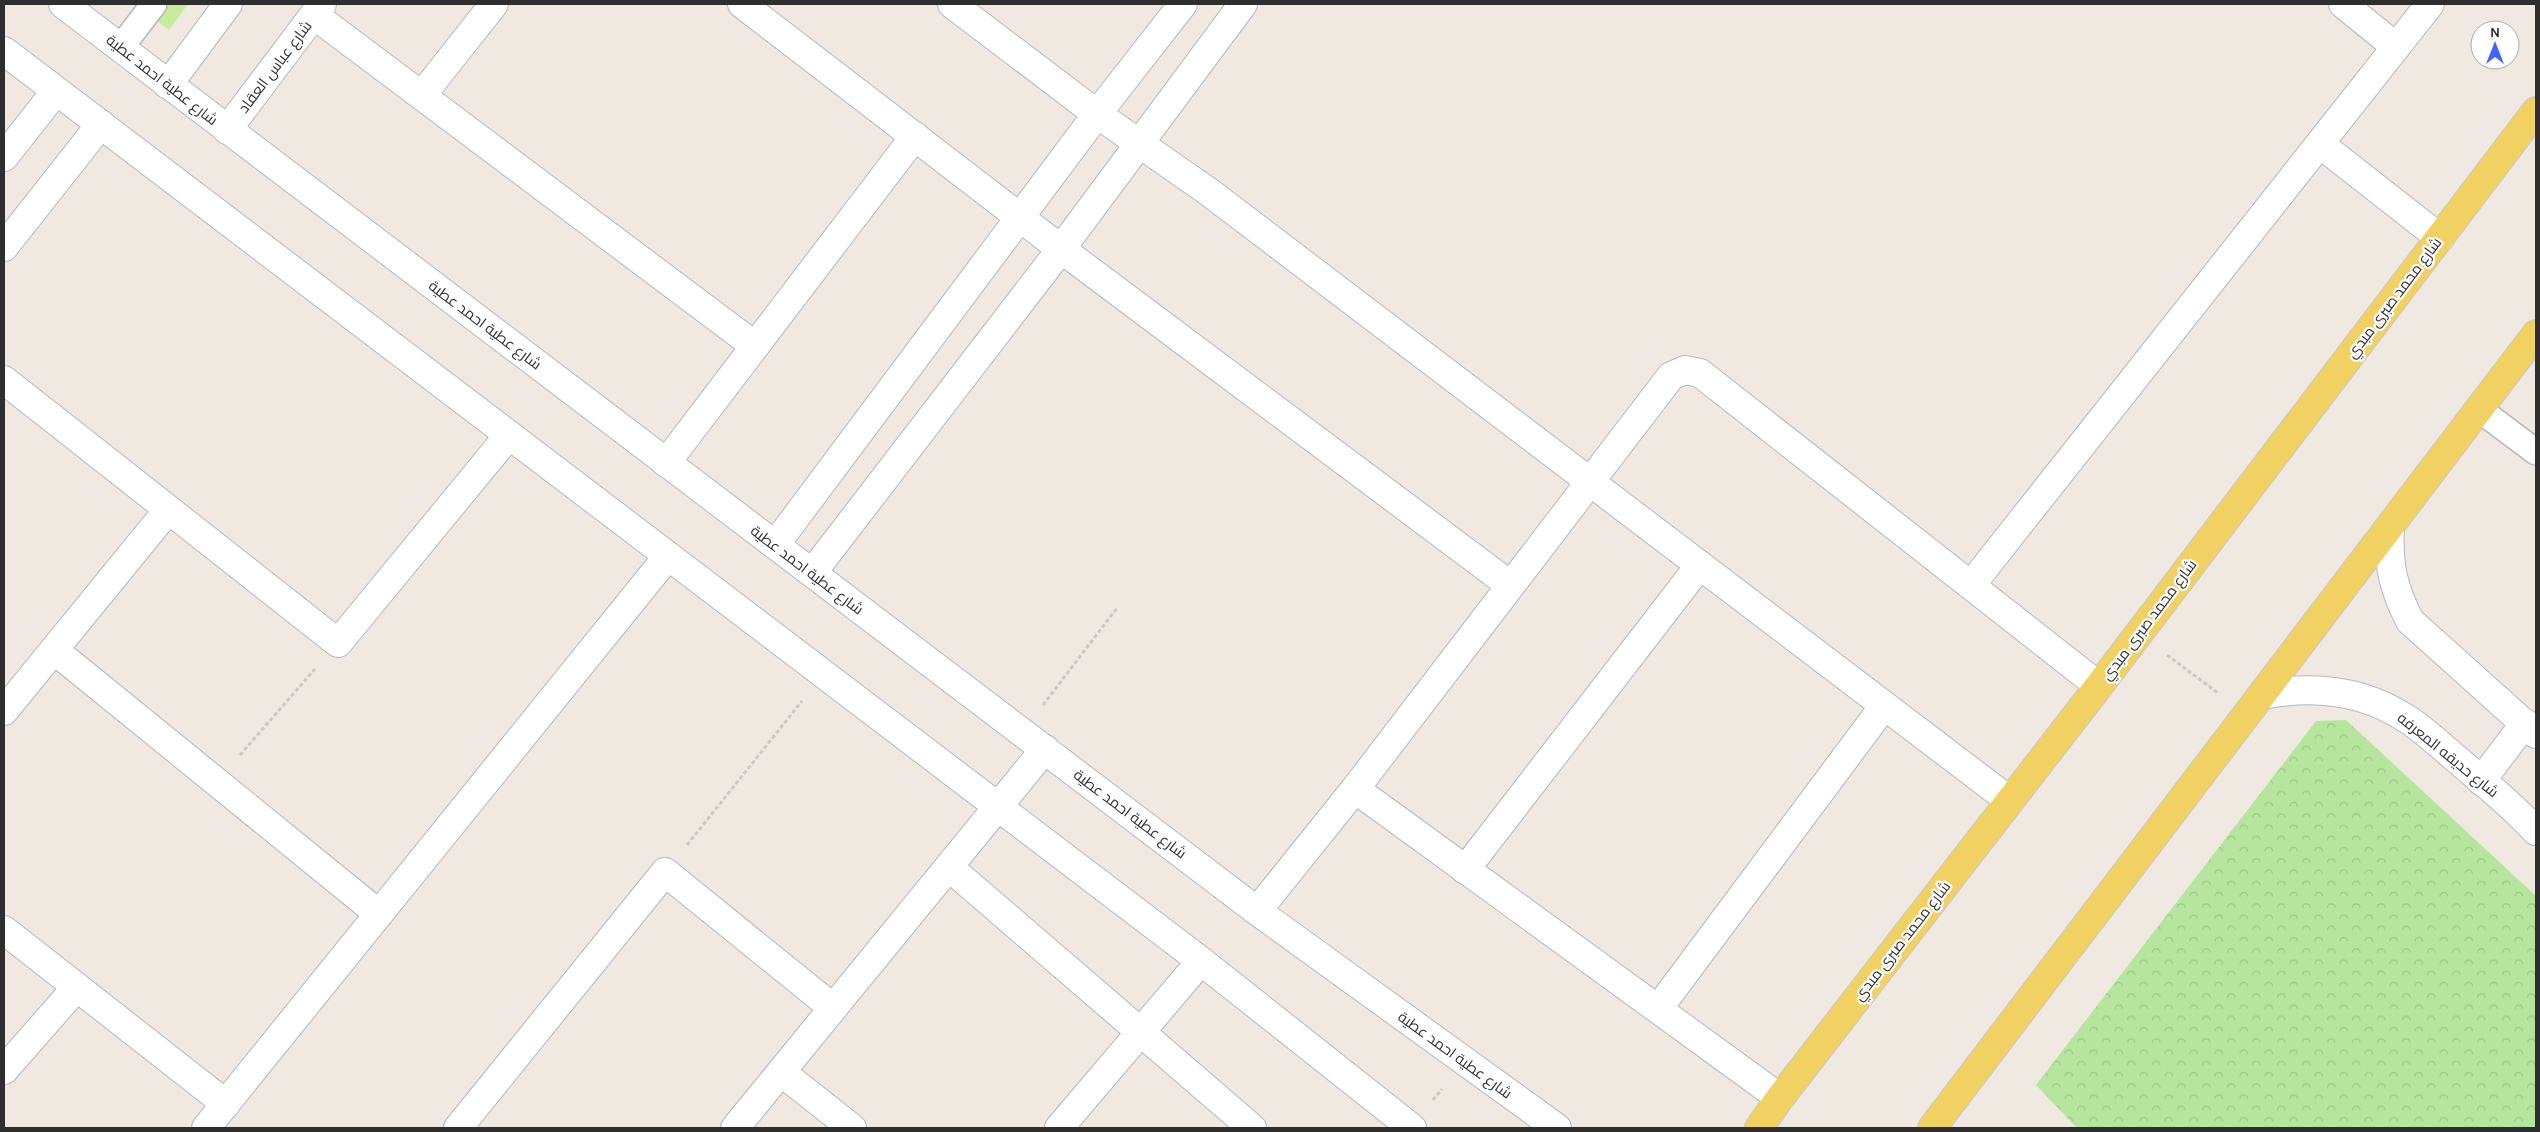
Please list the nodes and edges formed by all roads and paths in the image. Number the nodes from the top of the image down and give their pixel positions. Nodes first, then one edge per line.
1 (63, 4) edge
2 (154, 4) edge
3 (228, 4) edge
4 (494, 4) edge
5 (742, 4) edge
6 (952, 4) edge
7 (1183, 4) edge
8 (1243, 4) edge
9 (2343, 4) edge
10 (2430, 4) edge
11 (318, 9) edge
12 (121, 47) junction
13 (2396, 47) junction
14 (4, 51) edge
15 (168, 85) junction
16 (56, 90) junction
17 (422, 95) junction
18 (2536, 111) edge
19 (1097, 114) junction
20 (101, 124) junction
21 (228, 130) junction
22 (915, 136) junction
23 (2536, 137) edge
24 (1139, 142) junction
25 (2320, 144) junction
26 (2508, 147) junction
27 (4, 157) edge
28 (1021, 218) junction
29 (2440, 238) junction
30 (4, 247) edge
31 (1061, 248) junction
32 (2536, 334) edge
33 (755, 346) junction
34 (4, 380) edge
35 (2480, 410) junction
36 (509, 435) junction
37 (2536, 452) edge
38 (666, 463) junction
39 (1591, 482) junction
40 (168, 510) junction
41 (2390, 528) junction
42 (775, 546) junction
43 (668, 556) junction
44 (1700, 565) junction
45 (812, 573) junction
46 (1510, 585) junction
47 (1971, 585) junction
48 (1117, 608) dead end
49 (2138, 634) junction
50 (338, 643) junction
51 (54, 650) junction
52 (824, 674) junction
53 (2099, 686) junction
54 (2254, 704) junction
55 (1884, 706) junction
56 (4, 711) edge
57 (2531, 729) edge
58 (1022, 732) junction
59 (1045, 749) junction
60 (2481, 781) junction
61 (216, 782) junction
62 (1355, 789) junction
63 (2010, 801) junction
64 (998, 806) junction
65 (2536, 830) edge
66 (949, 867) junction
67 (1465, 870) junction
68 (665, 872) junction
69 (1257, 911) junction
70 (379, 914) junction
71 (4, 930) edge
72 (1201, 961) junction
73 (76, 988) junction
74 (833, 1008) junction
75 (1658, 1009) junction
76 (1140, 1032) junction
77 (1464, 1061) junction
78 (4, 1070) edge
79 (781, 1072) junction
80 (1780, 1098) junction
81 (226, 1104) junction
82 (206, 1128) edge
83 (458, 1128) edge
84 (734, 1128) edge
85 (852, 1128) edge
86 (1059, 1128) edge
87 (1252, 1128) edge
88 (1412, 1128) edge
89 (1557, 1128) edge
90 (1759, 1128) edge
91 (1932, 1128) edge

1 - 12 street, شارع عطية احمد عطية
2 - 12 lane
3 - 15 street
4 - 17 street
5 - 22 street
6 - 19 street
7 - 19 street
8 - 24 street
9 - 13 street
10 - 13 street
11 - 17 street
11 - 21 street, شارع عباس العقاد
12 - 15 street, شارع عطية احمد عطية
13 - 25 street
14 - 16 street
15 - 21 street, شارع عطية احمد عطية
16 - 20 street
16 - 27 street
17 - 33 street
18 - 26 main road, شارع محمد صبرى مبدي
19 - 24 street
19 - 28 street
20 - 30 street
20 - 36 street
21 - 38 street, شارع عطية احمد عطية
22 - 28 street
22 - 33 street
23 - 26 main road
24 - 31 street
24 - 39 street
25 - 29 street
25 - 47 street
26 - 29 main road, شارع محمد صبرى مبدي
28 - 31 street
28 - 42 street
29 - 49 main road, شارع محمد صبرى مبدي
31 - 45 street
31 - 46 street
32 - 35 main road
33 - 38 street
34 - 40 street
35 - 37 lane
35 - 41 main road
36 - 43 street
36 - 50 street
38 - 42 street, شارع عطية احمد عطية
39 - 44 street
39 - 46 street
39 - 47 street
40 - 50 street
40 - 51 street
41 - 54 main road
41 - 57 street
42 - 45 street, شارع عطية احمد عطية
43 - 52 street
43 - 70 street
44 - 55 street
44 - 67 street
45 - 58 street, شارع عطية احمد عطية
46 - 62 street
47 - 53 street
48 - 58 path
49 - 53 main road, شارع محمد صبرى مبدي
49 - 54 path
50 - 61 path
51 - 56 street
51 - 61 street
52 - 64 street
52 - 68 path
53 - 63 main road, شارع محمد صبرى مبدي
54 - 60 street, شارع حديقه المعرفه
54 - 91 main road
55 - 63 street
55 - 75 street
57 - 60 street
58 - 59 street, شارع عطية احمد عطية
59 - 64 street
59 - 69 street, شارع عطية احمد عطية
60 - 65 street, شارع حديقه المعرفه
61 - 70 street
62 - 67 street
62 - 69 street
63 - 80 main road, شارع محمد صبرى مبدي
64 - 66 street
64 - 72 street
66 - 74 street
66 - 76 street
67 - 75 street
68 - 74 street
68 - 83 street
69 - 77 street, شارع عطية احمد عطية
70 - 81 street
71 - 73 street
72 - 76 street
72 - 88 street
73 - 78 street
73 - 81 street
74 - 79 street
75 - 80 street
76 - 86 street
76 - 87 street
77 - 88 path
77 - 89 street, شارع عطية احمد عطية
79 - 84 street
79 - 85 street
80 - 90 main road, شارع محمد صبرى مبدي
81 - 82 street

